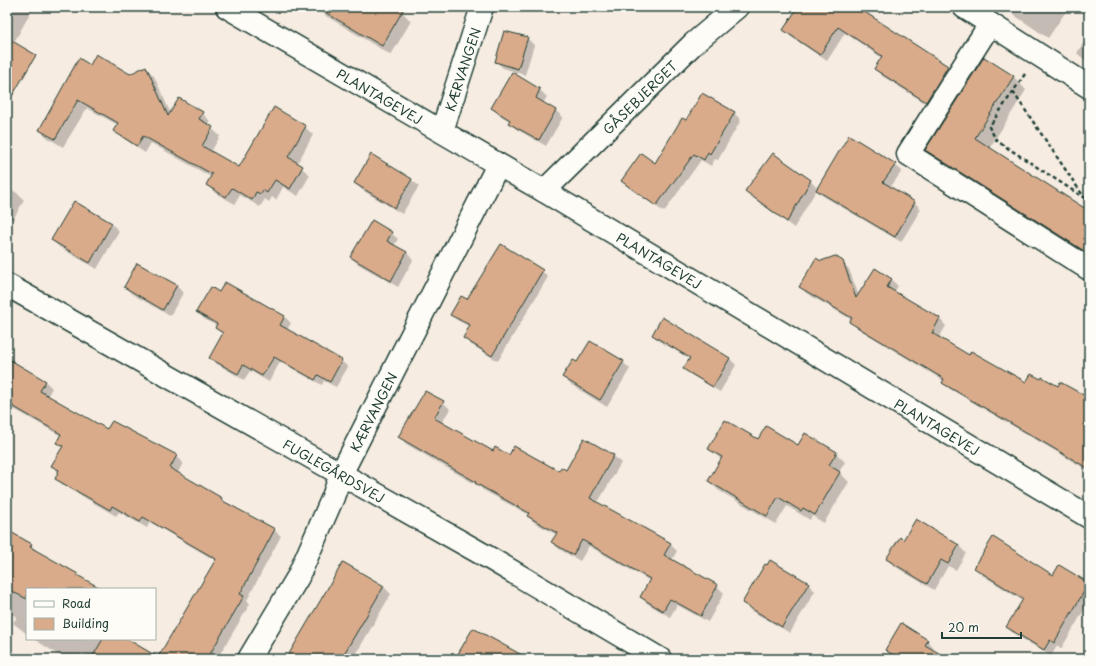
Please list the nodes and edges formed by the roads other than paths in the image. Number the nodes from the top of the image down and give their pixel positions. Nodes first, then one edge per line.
1 (227, 7) edge
2 (482, 7) edge
3 (737, 7) edge
4 (964, 7) edge
5 (990, 24) junction
6 (1089, 87) edge
7 (442, 131) junction
8 (498, 165) junction
9 (544, 190) junction
10 (1089, 269) edge
11 (7, 285) edge
12 (341, 474) junction
13 (1089, 517) edge
14 (250, 659) edge
15 (660, 659) edge

1 - 7 street, PLANTAGEVEJ
2 - 7 street, KÆRVANGEN
3 - 9 street, GÅSEBJERGET
4 - 5 street
5 - 6 street
5 - 10 street
7 - 8 street, PLANTAGEVEJ
8 - 9 street, PLANTAGEVEJ
8 - 12 street, KÆRVANGEN
9 - 13 street, PLANTAGEVEJ
11 - 12 street, FUGLEGÅRDSVEJ
12 - 14 street, KÆRVANGEN
12 - 15 street, FUGLEGÅRDSVEJ

